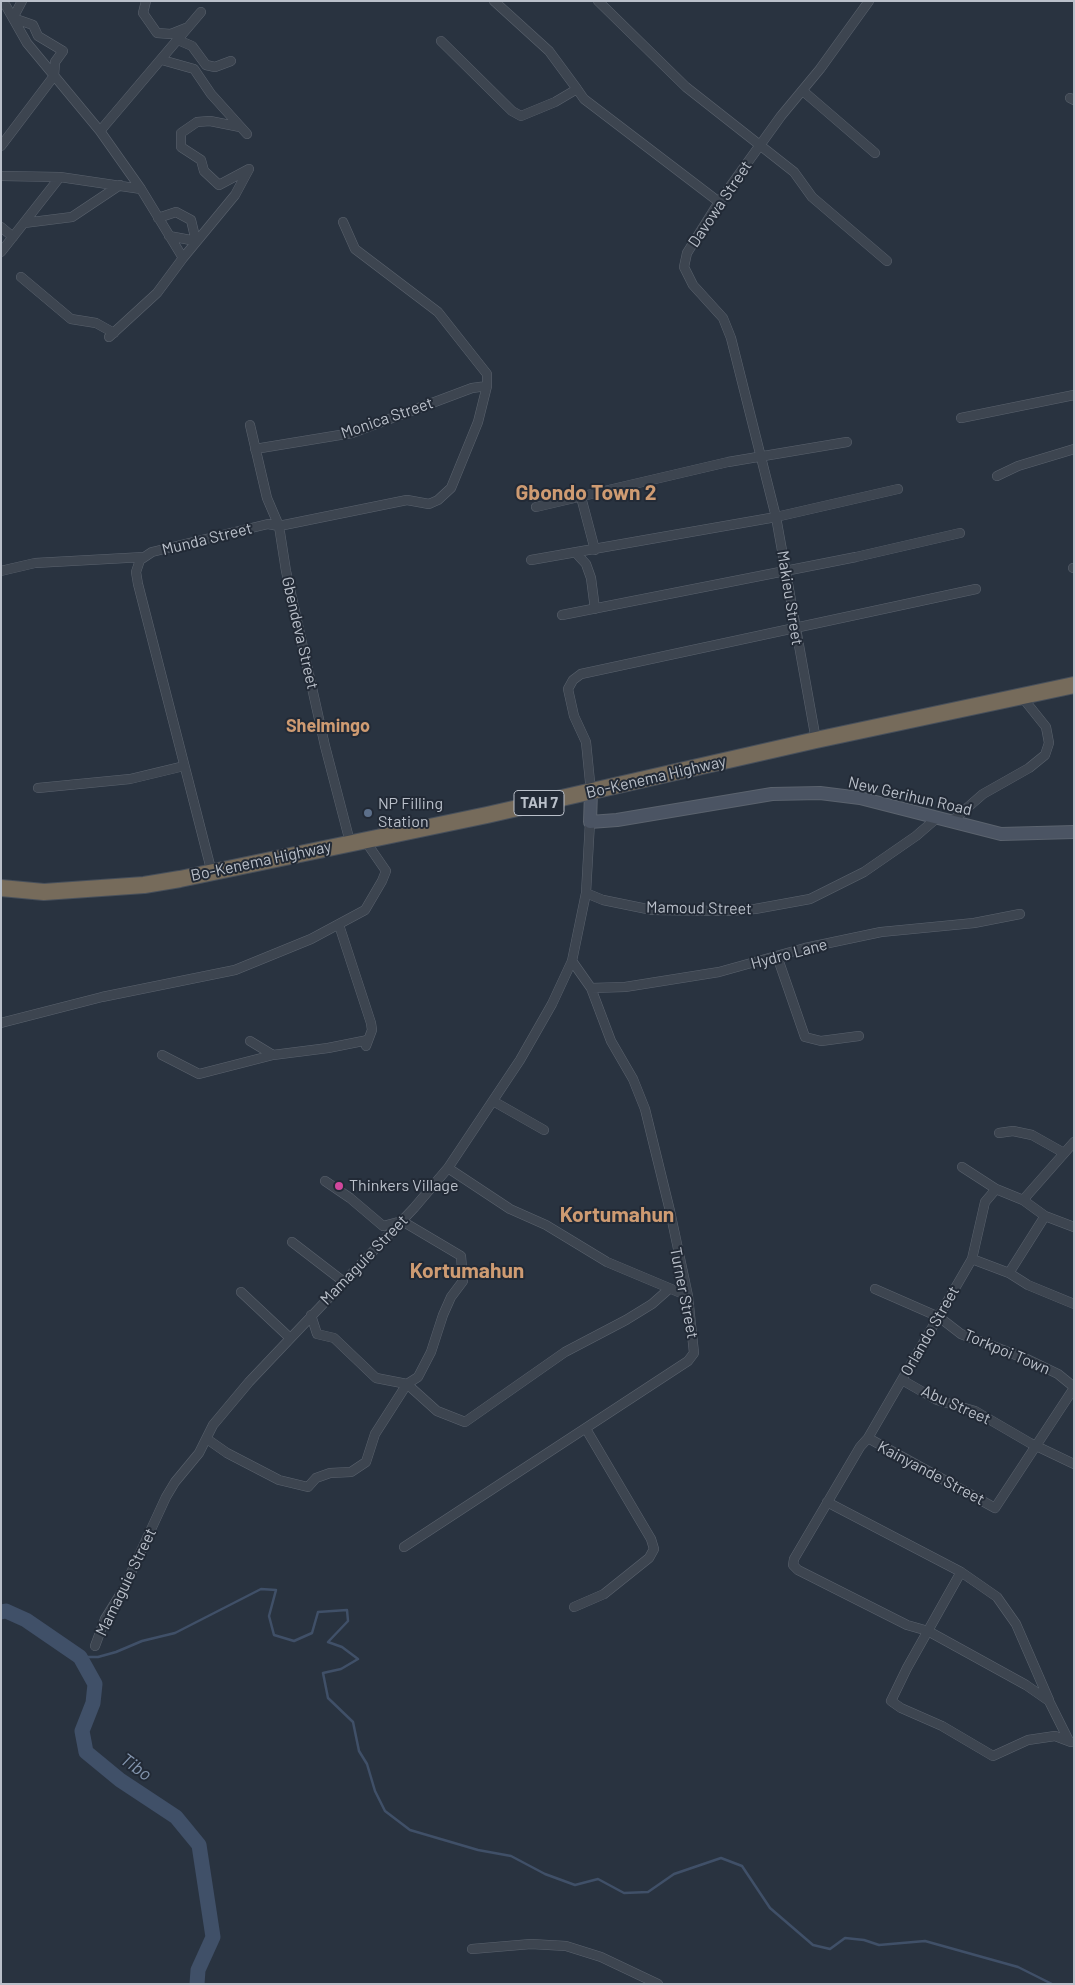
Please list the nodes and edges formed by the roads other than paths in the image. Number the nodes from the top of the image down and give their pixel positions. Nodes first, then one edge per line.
1 (22, 1) edge
2 (146, 1) edge
3 (494, 1) edge
4 (598, 1) edge
5 (869, 1) edge
6 (1, 2) edge
7 (201, 12) dead end
8 (13, 18) junction
9 (188, 28) junction
10 (178, 40) junction
11 (441, 41) dead end
12 (162, 60) junction
13 (231, 61) dead end
14 (54, 76) junction
15 (576, 90) junction
16 (803, 91) junction
17 (100, 131) junction
18 (1, 146) edge
19 (760, 147) junction
20 (875, 153) dead end
21 (1, 176) edge
22 (60, 177) junction
23 (120, 185) junction
24 (141, 189) junction
25 (719, 202) junction
26 (158, 218) junction
27 (343, 222) dead end
28 (24, 223) junction
29 (1, 227) edge
30 (169, 236) junction
31 (13, 237) junction
32 (196, 241) junction
33 (1, 252) edge
34 (183, 258) junction
35 (887, 261) dead end
36 (21, 277) dead end
37 (487, 386) junction
38 (1074, 395) edge
39 (962, 418) dead end
40 (250, 425) dead end
41 (847, 442) dead end
42 (255, 449) junction
43 (1074, 449) edge
44 (760, 457) junction
45 (997, 476) dead end
46 (898, 489) dead end
47 (581, 496) junction
48 (536, 507) dead end
49 (776, 517) junction
50 (279, 526) junction
51 (960, 533) dead end
52 (594, 550) junction
53 (576, 553) junction
54 (144, 557) junction
55 (531, 560) dead end
56 (1, 571) edge
57 (786, 571) junction
58 (976, 588) dead end
59 (595, 609) junction
60 (562, 615) dead end
61 (795, 626) junction
62 (1074, 685) edge
63 (1022, 697) junction
64 (816, 740) junction
65 (184, 766) junction
66 (38, 788) dead end
67 (591, 792) junction
68 (938, 817) junction
69 (952, 821) junction
70 (590, 822) junction
71 (1074, 832) edge
72 (357, 841) junction
73 (212, 873) junction
74 (1, 888) edge
75 (586, 893) junction
76 (1020, 914) dead end
77 (339, 925) junction
78 (777, 956) junction
79 (572, 961) junction
80 (591, 988) junction
81 (1, 1023) edge
82 (859, 1036) dead end
83 (250, 1041) dead end
84 (162, 1055) dead end
85 (273, 1055) junction
86 (493, 1101) junction
87 (544, 1130) dead end
88 (999, 1132) dead end
89 (1074, 1142) edge
90 (1064, 1153) junction
91 (962, 1167) dead end
92 (448, 1168) junction
93 (325, 1181) dead end
94 (996, 1189) junction
95 (1023, 1200) junction
96 (1045, 1216) junction
97 (402, 1221) junction
98 (1074, 1227) edge
99 (292, 1242) dead end
100 (972, 1259) junction
101 (1009, 1273) junction
102 (344, 1282) junction
103 (669, 1289) junction
104 (874, 1289) dead end
105 (241, 1292) dead end
106 (688, 1296) junction
107 (1074, 1304) edge
108 (311, 1315) junction
109 (939, 1318) junction
110 (290, 1338) junction
111 (902, 1380) junction
112 (407, 1384) junction
113 (1074, 1387) edge
114 (586, 1429) junction
115 (868, 1438) junction
116 (207, 1439) junction
117 (1035, 1445) junction
118 (1074, 1464) edge
119 (828, 1502) junction
120 (404, 1547) dead end
121 (961, 1572) junction
122 (574, 1607) dead end
123 (928, 1631) junction
124 (95, 1646) dead end
125 (1049, 1701) junction
126 (1071, 1742) edge
127 (472, 1949) dead end
128 (658, 1984) edge

1 - 8 street
2 - 9 street
3 - 15 street
4 - 19 street
5 - 16 street, Davowa Street
6 - 8 street
7 - 9 street
8 - 14 street
8 - 14 street
9 - 10 street
10 - 12 street
10 - 13 street
11 - 15 street
12 - 17 street
12 - 32 street
14 - 17 street
14 - 18 street
15 - 25 street
16 - 19 street, Davowa Street
16 - 20 street
17 - 24 street
19 - 25 street, Davowa Street
19 - 35 street
21 - 22 street
22 - 23 street
22 - 28 street
23 - 24 street
23 - 28 street
24 - 26 street
25 - 44 street, Davowa Street
26 - 30 street
26 - 32 street
27 - 37 street
28 - 31 street
29 - 31 street
30 - 32 street
30 - 34 street
31 - 33 street
32 - 34 street
34 - 36 street
37 - 42 street, Monica Street
37 - 50 street, Munda Street
38 - 39 street
40 - 42 street, Gbendeva Street
41 - 44 street
42 - 50 street, Gbendeva Street
43 - 45 street
44 - 47 street
44 - 49 street, Makieu Street
46 - 49 street
47 - 48 street
47 - 52 street
49 - 52 street
49 - 57 street, Makieu Street
50 - 54 street, Munda Street
50 - 72 street, Gbendeva Street
51 - 57 street
52 - 53 street
53 - 55 street
53 - 59 street
54 - 56 street
54 - 65 street, Munda Street
57 - 59 street
57 - 61 street, Makieu Street
58 - 61 street
59 - 60 street
61 - 64 street, Makieu Street
61 - 67 street
62 - 63 highway, Bo-Kenema Highway / TAH 7
63 - 64 highway, Bo-Kenema Highway / TAH 7
63 - 69 street
64 - 67 highway, Bo-Kenema Highway / TAH 7
65 - 66 street
65 - 73 street, Munda Street
67 - 70 street
67 - 72 highway, Bo-Kenema Highway / TAH 7
68 - 69 street, New Gerihun Road
68 - 70 street, New Gerihun Road
68 - 75 street, Mamoud Street
69 - 71 street, New Gerihun Road
70 - 75 street, Mamaguie Street
72 - 73 highway, Bo-Kenema Highway / TAH 7
72 - 77 street, Gbendeva Street
73 - 74 highway, Bo-Kenema Highway / TAH 7
75 - 79 street, Mamaguie Street
76 - 78 street, Hydro Lane
77 - 81 street
77 - 85 street
78 - 80 street, Hydro Lane
78 - 82 street
79 - 80 street
79 - 86 street, Mamaguie Street
80 - 106 street, Turner Street
83 - 85 street
84 - 85 street
86 - 87 street
86 - 92 street, Mamaguie Street
88 - 90 street
89 - 90 street
90 - 95 street
91 - 94 street
92 - 97 street, Mamaguie Street
92 - 103 street
93 - 97 street
94 - 95 street
94 - 100 street, Orlando Street
95 - 96 street
96 - 98 street
96 - 101 street
97 - 102 street, Mamaguie Street
97 - 112 street
99 - 102 street
100 - 101 street
100 - 109 street, Orlando Street
101 - 107 street
102 - 108 street, Mamaguie Street
103 - 106 street
103 - 112 street
104 - 109 street, Torkpoi Town
105 - 110 street
106 - 114 street, Turner Street
108 - 110 street, Mamaguie Street
108 - 112 street
109 - 111 street, Orlando Street
109 - 113 street, Torkpoi Town
110 - 116 street, Mamaguie Street
111 - 115 street, Orlando Street
111 - 117 street, Abu Street
112 - 116 street
113 - 117 street
114 - 120 street, Turner Street
114 - 122 street
115 - 117 street, Kainyande Street
115 - 119 street, Orlando Street
116 - 124 street, Mamaguie Street
117 - 118 street, Abu Street
119 - 121 street
119 - 123 street, Orlando Street
121 - 123 street
121 - 125 street
123 - 125 street
123 - 126 street
125 - 126 street
127 - 128 street

